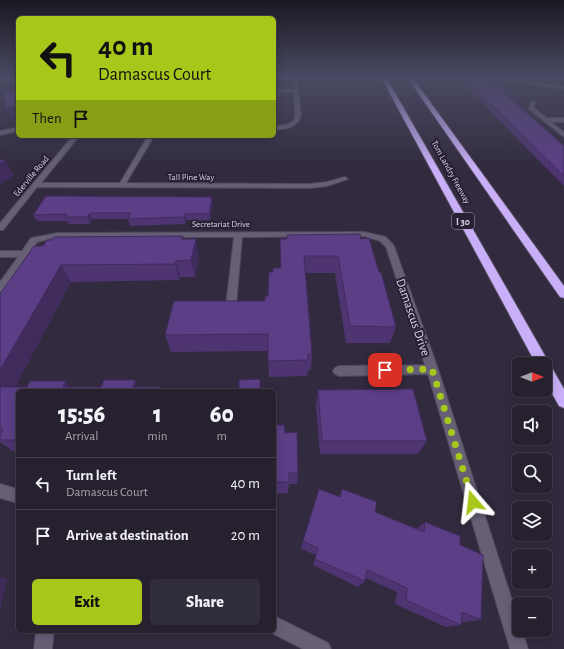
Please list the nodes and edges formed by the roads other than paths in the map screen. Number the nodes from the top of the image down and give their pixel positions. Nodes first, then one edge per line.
1 (297, 107) edge
2 (400, 107) edge
3 (431, 107) edge
4 (531, 107) edge
5 (545, 120) junction
6 (564, 120) edge
7 (276, 128) edge
8 (16, 130) edge
9 (1, 134) edge
10 (564, 135) edge
11 (74, 138) edge
12 (150, 138) edge
13 (345, 179) dead end
14 (36, 185) junction
15 (122, 185) junction
16 (0, 228) edge
17 (238, 234) junction
18 (383, 239) joint
19 (0, 254) edge
20 (26, 254) junction
21 (0, 289) edge
22 (564, 294) edge
23 (231, 306) edge
24 (539, 357) edge
25 (432, 369) junction
26 (339, 371) dead end
27 (552, 381) edge
28 (564, 402) edge
29 (0, 491) edge
30 (16, 495) edge
31 (276, 626) edge
32 (46, 633) edge
33 (43, 649) edge
34 (322, 649) edge
35 (519, 649) edge

1 - 7 street
2 - 24 highway, Tom Landry Freeway / I 30
3 - 22 highway, Tom Landry Freeway
4 - 5 street
5 - 6 street
5 - 10 street
8 - 9 street
11 - 14 street, Ederville Road
12 - 15 street
13 - 15 street, Tall Pine Way
14 - 15 street, Tall Pine Way
14 - 16 street, Ederville Road
17 - 18 street, Secretariat Drive
17 - 20 street, Secretariat Drive
17 - 23 street
18 - 25 street, Damascus Drive
19 - 20 street
20 - 21 street, Secretariat Drive
25 - 26 street
25 - 35 street, Damascus Drive
27 - 28 highway
29 - 30 street
31 - 34 street
32 - 33 street

